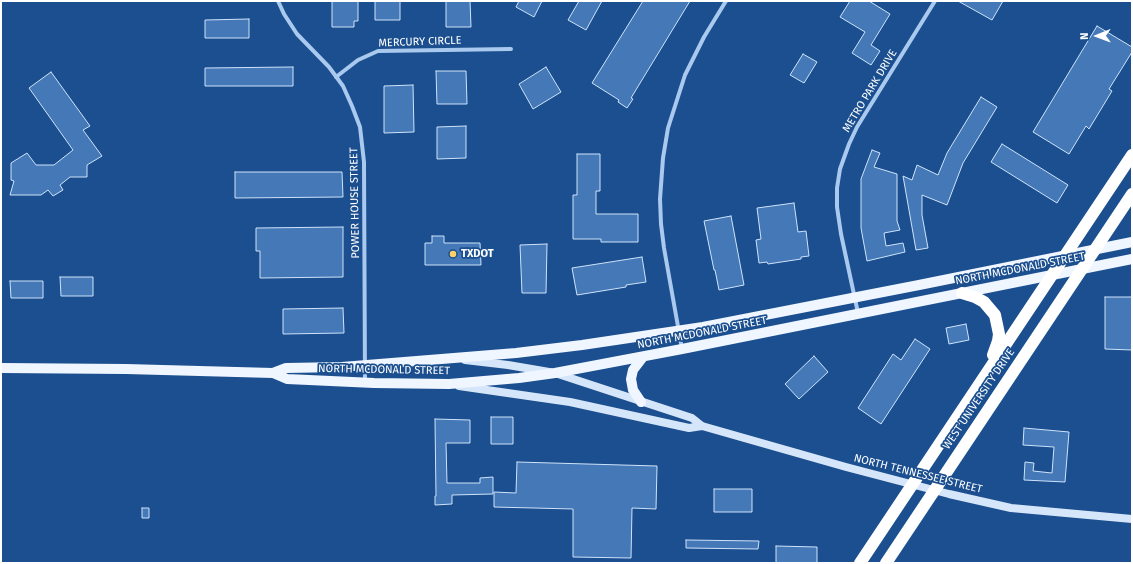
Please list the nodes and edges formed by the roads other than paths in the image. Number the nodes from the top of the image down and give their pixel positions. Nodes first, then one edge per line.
1 (278, 1) edge
2 (726, 1) edge
3 (935, 1) edge
4 (512, 49) dead end
5 (336, 76) junction
6 (1132, 155) edge
7 (1132, 194) edge
8 (1132, 242) edge
9 (1095, 250) junction
10 (1063, 256) junction
11 (1132, 259) edge
12 (1082, 269) junction
13 (1051, 275) junction
14 (962, 293) junction
15 (855, 298) junction
16 (858, 314) junction
17 (679, 331) junction
18 (682, 350) junction
19 (643, 357) junction
20 (454, 359) junction
21 (365, 366) junction
22 (1, 368) edge
23 (273, 373) junction
24 (555, 373) junction
25 (983, 377) junction
26 (365, 383) junction
27 (449, 384) junction
28 (641, 402) junction
29 (702, 426) junction
30 (911, 484) junction
31 (933, 490) junction
32 (1132, 519) edge
33 (860, 563) edge
34 (886, 563) edge

1 - 5 street, POWER HOUSE STREET
2 - 17 street
3 - 15 street, METRO PARK DRIVE
4 - 5 street, MERCURY CIRCLE
5 - 21 street, POWER HOUSE STREET
6 - 10 highway, WEST UNIVERSITY DRIVE
7 - 9 highway, WEST UNIVERSITY DRIVE
8 - 9 main road, NORTH MCDONALD STREET
9 - 10 main road, NORTH MCDONALD STREET
9 - 12 highway, WEST UNIVERSITY DRIVE
10 - 13 highway, WEST UNIVERSITY DRIVE
10 - 15 main road, NORTH MCDONALD STREET
11 - 12 main road, NORTH MCDONALD STREET
12 - 13 main road, NORTH MCDONALD STREET
12 - 31 highway, WEST UNIVERSITY DRIVE
13 - 14 main road, NORTH MCDONALD STREET
13 - 25 highway, WEST UNIVERSITY DRIVE
14 - 16 main road, NORTH MCDONALD STREET
14 - 25 highway
15 - 16 street, METRO PARK DRIVE
15 - 17 main road, NORTH MCDONALD STREET
16 - 18 main road, NORTH MCDONALD STREET
17 - 18 street
17 - 20 main road, NORTH MCDONALD STREET
18 - 19 main road, NORTH MCDONALD STREET
19 - 24 main road, NORTH MCDONALD STREET
19 - 28 main road
20 - 21 main road, NORTH MCDONALD STREET
20 - 24 street
21 - 23 main road, NORTH MCDONALD STREET
21 - 26 street, POWER HOUSE STREET
22 - 23 main road, NORTH MCDONALD STREET
23 - 26 main road, NORTH MCDONALD STREET
24 - 27 main road, NORTH MCDONALD STREET
24 - 28 street
25 - 30 highway, WEST UNIVERSITY DRIVE
26 - 27 main road, NORTH MCDONALD STREET
27 - 29 street
28 - 29 street
29 - 30 street, NORTH TENNESSEE STREET
30 - 31 street, NORTH TENNESSEE STREET
30 - 33 highway, WEST UNIVERSITY DRIVE
31 - 32 street, NORTH TENNESSEE STREET
31 - 34 highway, WEST UNIVERSITY DRIVE

